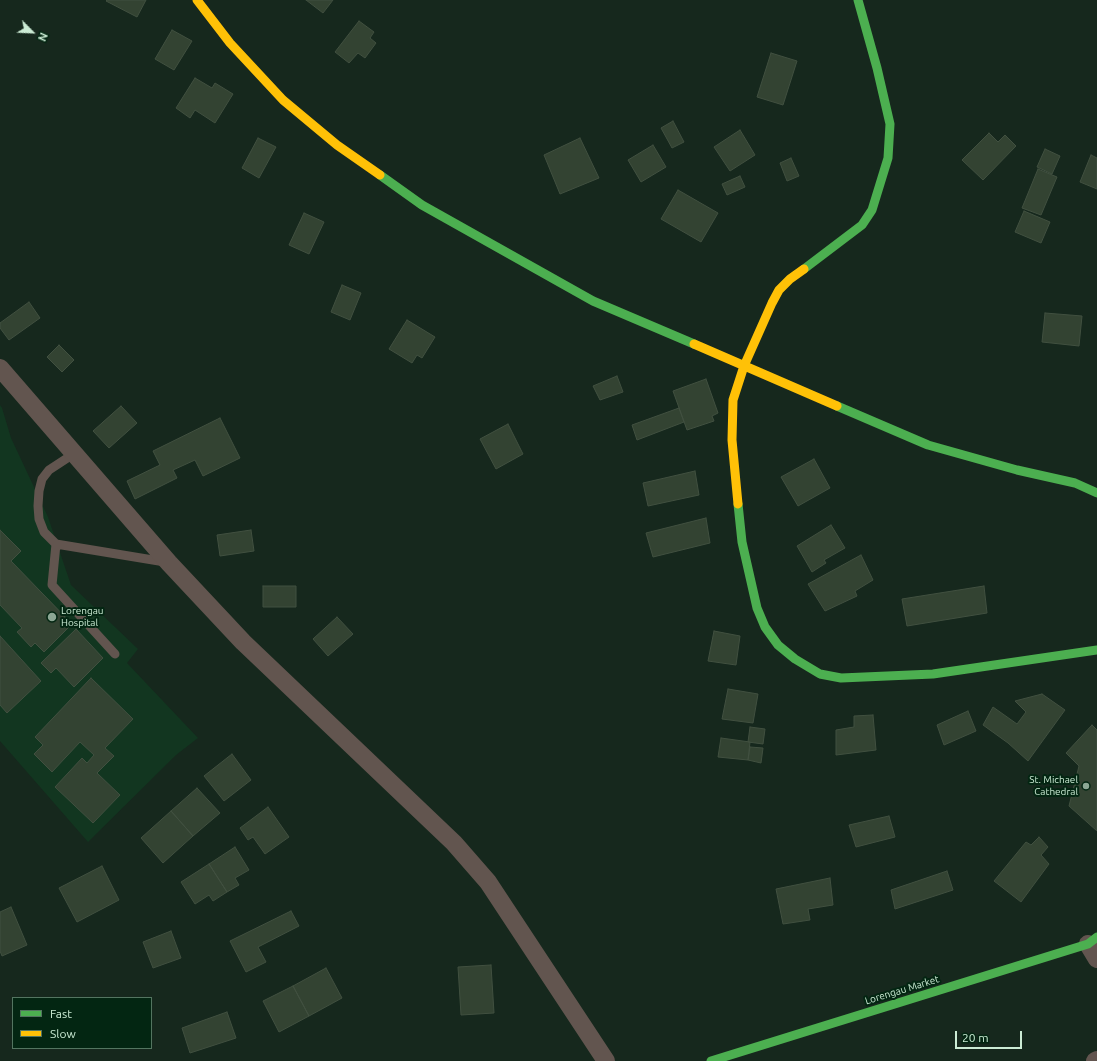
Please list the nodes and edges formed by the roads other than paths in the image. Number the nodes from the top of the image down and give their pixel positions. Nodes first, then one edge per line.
1 (197, 0) edge
2 (858, 0) edge
3 (744, 366) junction
4 (0, 368) edge
5 (75, 453) junction
6 (1097, 492) edge
7 (56, 544) junction
8 (169, 563) junction
9 (1097, 650) edge
10 (115, 654) dead end
11 (1094, 947) edge
12 (755, 1055) edge
13 (606, 1061) edge
14 (711, 1061) edge

1 - 3 street
2 - 3 street
3 - 6 street
3 - 9 street
4 - 5 street
5 - 7 lane
5 - 8 street
7 - 8 lane
7 - 10 lane
8 - 13 street
11 - 12 street, Lorengau Market
12 - 14 street, Lorengau Market

